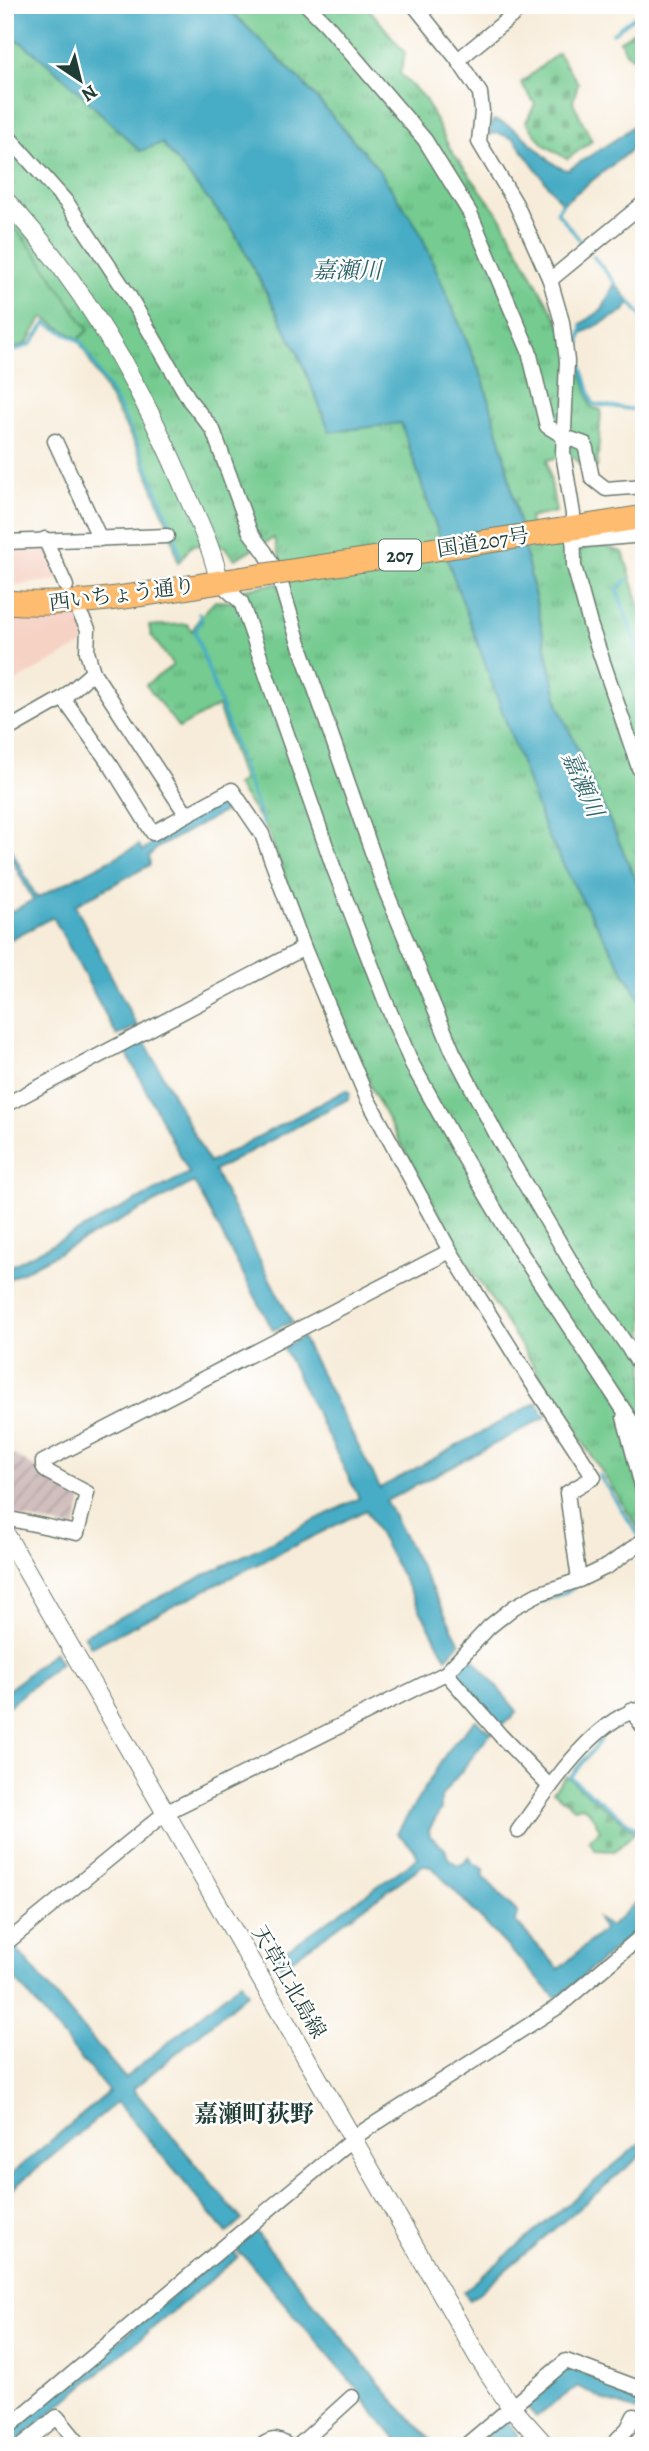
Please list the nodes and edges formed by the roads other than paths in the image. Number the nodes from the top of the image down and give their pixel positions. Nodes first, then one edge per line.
1 (307, 5) edge
2 (414, 5) edge
3 (525, 5) edge
4 (458, 60) junction
5 (5, 133) edge
6 (5, 200) edge
7 (644, 203) edge
8 (550, 281) junction
9 (565, 436) junction
10 (55, 441) dead end
11 (644, 486) edge
12 (644, 517) edge
13 (569, 534) junction
14 (644, 535) edge
15 (167, 536) dead end
16 (100, 539) junction
17 (45, 540) junction
18 (5, 541) edge
19 (229, 581) junction
20 (66, 586) dead end
21 (5, 602) edge
22 (80, 614) dead end
23 (93, 672) junction
24 (63, 698) junction
25 (5, 731) edge
26 (644, 776) edge
27 (186, 814) junction
28 (304, 948) junction
29 (5, 1104) edge
30 (450, 1251) junction
31 (644, 1371) edge
32 (623, 1410) junction
33 (644, 1441) edge
34 (644, 1494) edge
35 (5, 1518) edge
36 (5, 1533) edge
37 (641, 1542) edge
38 (579, 1580) junction
39 (446, 1673) junction
40 (637, 1709) edge
41 (644, 1728) edge
42 (550, 1787) junction
43 (165, 1813) junction
44 (517, 1831) dead end
45 (644, 1934) edge
46 (6, 1944) edge
47 (353, 2139) junction
48 (644, 2390) edge
49 (352, 2397) dead end
50 (511, 2407) junction
51 (634, 2416) dead end
52 (5, 2430) edge
53 (21, 2446) edge
54 (81, 2446) edge
55 (261, 2446) edge
56 (288, 2446) edge
57 (299, 2446) edge
58 (465, 2446) edge
59 (546, 2446) edge
60 (611, 2446) edge

1 - 9 street
2 - 4 street
3 - 4 street
4 - 8 street
5 - 31 street
6 - 19 street
7 - 8 street
8 - 9 street
9 - 11 street
9 - 13 street
10 - 16 street
12 - 13 highway, 国道207号 / 207
13 - 14 street
13 - 19 highway, 国道207号 / 207, bridge
13 - 26 street
15 - 16 street
16 - 17 street
17 - 18 street
17 - 20 street
19 - 21 highway, 西いちょう通り / 207
19 - 32 street
22 - 23 street
23 - 24 street
23 - 27 street
24 - 25 street
24 - 27 street
27 - 28 street
28 - 29 street
28 - 30 street
30 - 35 street
30 - 38 street
32 - 33 street
32 - 34 street
36 - 43 street, 天草江北島線
37 - 38 street
38 - 39 street
39 - 42 street
39 - 43 street
40 - 41 street
40 - 42 street
42 - 44 street
43 - 46 street
43 - 47 street, 天草江北島線
45 - 47 street
47 - 50 street, 天草江北島線
47 - 52 street
48 - 50 street
49 - 57 street
50 - 58 street
50 - 59 street, 天草江北島線
51 - 60 street
53 - 54 street
55 - 56 street

